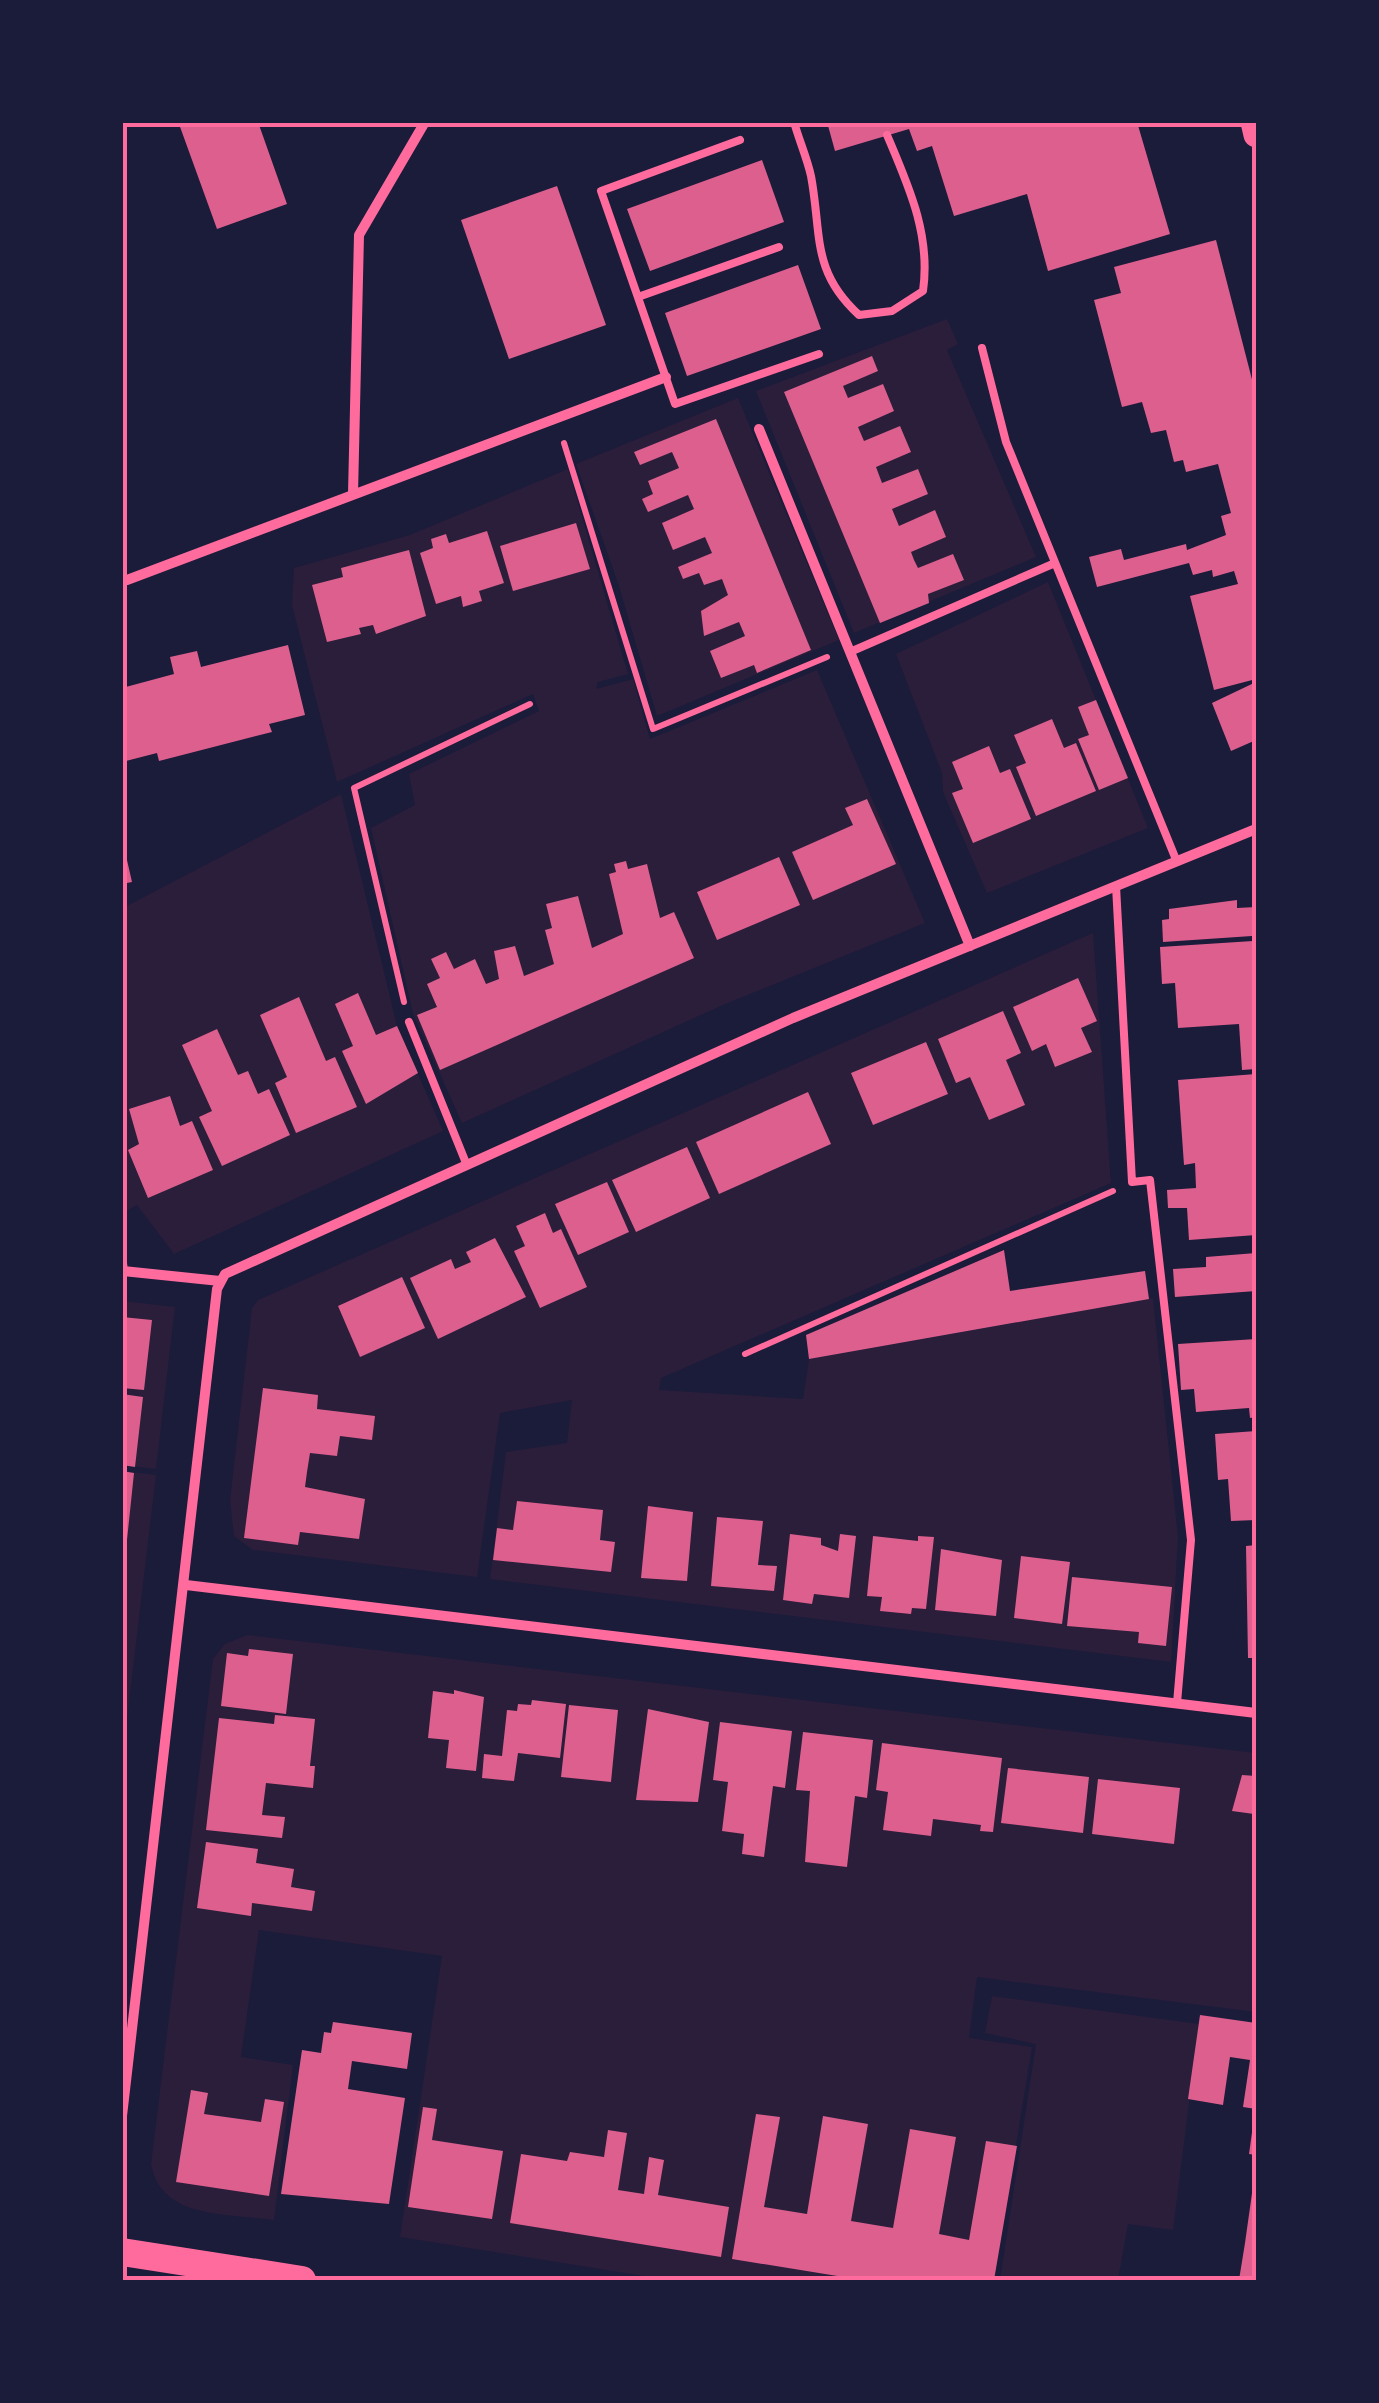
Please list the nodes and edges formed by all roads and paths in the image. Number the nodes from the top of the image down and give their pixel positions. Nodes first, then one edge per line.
1 (426, 122) edge
2 (794, 122) edge
3 (1253, 122) edge
4 (887, 135) dead end
5 (1256, 135) edge
6 (740, 140) dead end
7 (779, 247) dead end
8 (638, 296) junction
9 (982, 348) dead end
10 (819, 354) dead end
11 (666, 377) junction
12 (556, 418) junction
13 (759, 429) dead end
14 (353, 494) junction
15 (1055, 563) junction
16 (128, 580) dead end
17 (850, 652) junction
18 (530, 704) dead end
19 (1256, 829) edge
20 (1176, 862) junction
21 (1116, 886) junction
22 (970, 946) junction
23 (409, 1022) joint
24 (466, 1163) junction
25 (1132, 1182) junction
26 (122, 1263) edge
27 (220, 1282) junction
28 (746, 1354) dead end
29 (186, 1584) junction
30 (1177, 1703) junction
31 (1256, 1713) edge
32 (122, 2116) edge
33 (122, 2252) edge
34 (302, 2280) edge

1 - 14 street
2 - 4 lane
3 - 5 main road
6 - 8 lane
7 - 8 lane
8 - 11 lane
9 - 15 lane
10 - 11 lane
11 - 12 street
12 - 14 street
12 - 17 path
13 - 17 street
14 - 16 street
15 - 17 lane
15 - 20 lane
17 - 22 street
18 - 23 path
19 - 20 street
20 - 21 street
21 - 22 street
21 - 25 lane
22 - 24 street
23 - 24 lane
24 - 27 street
25 - 28 path
25 - 30 lane
26 - 27 street
27 - 29 street
29 - 30 street
29 - 32 street
30 - 31 street
33 - 34 highway

